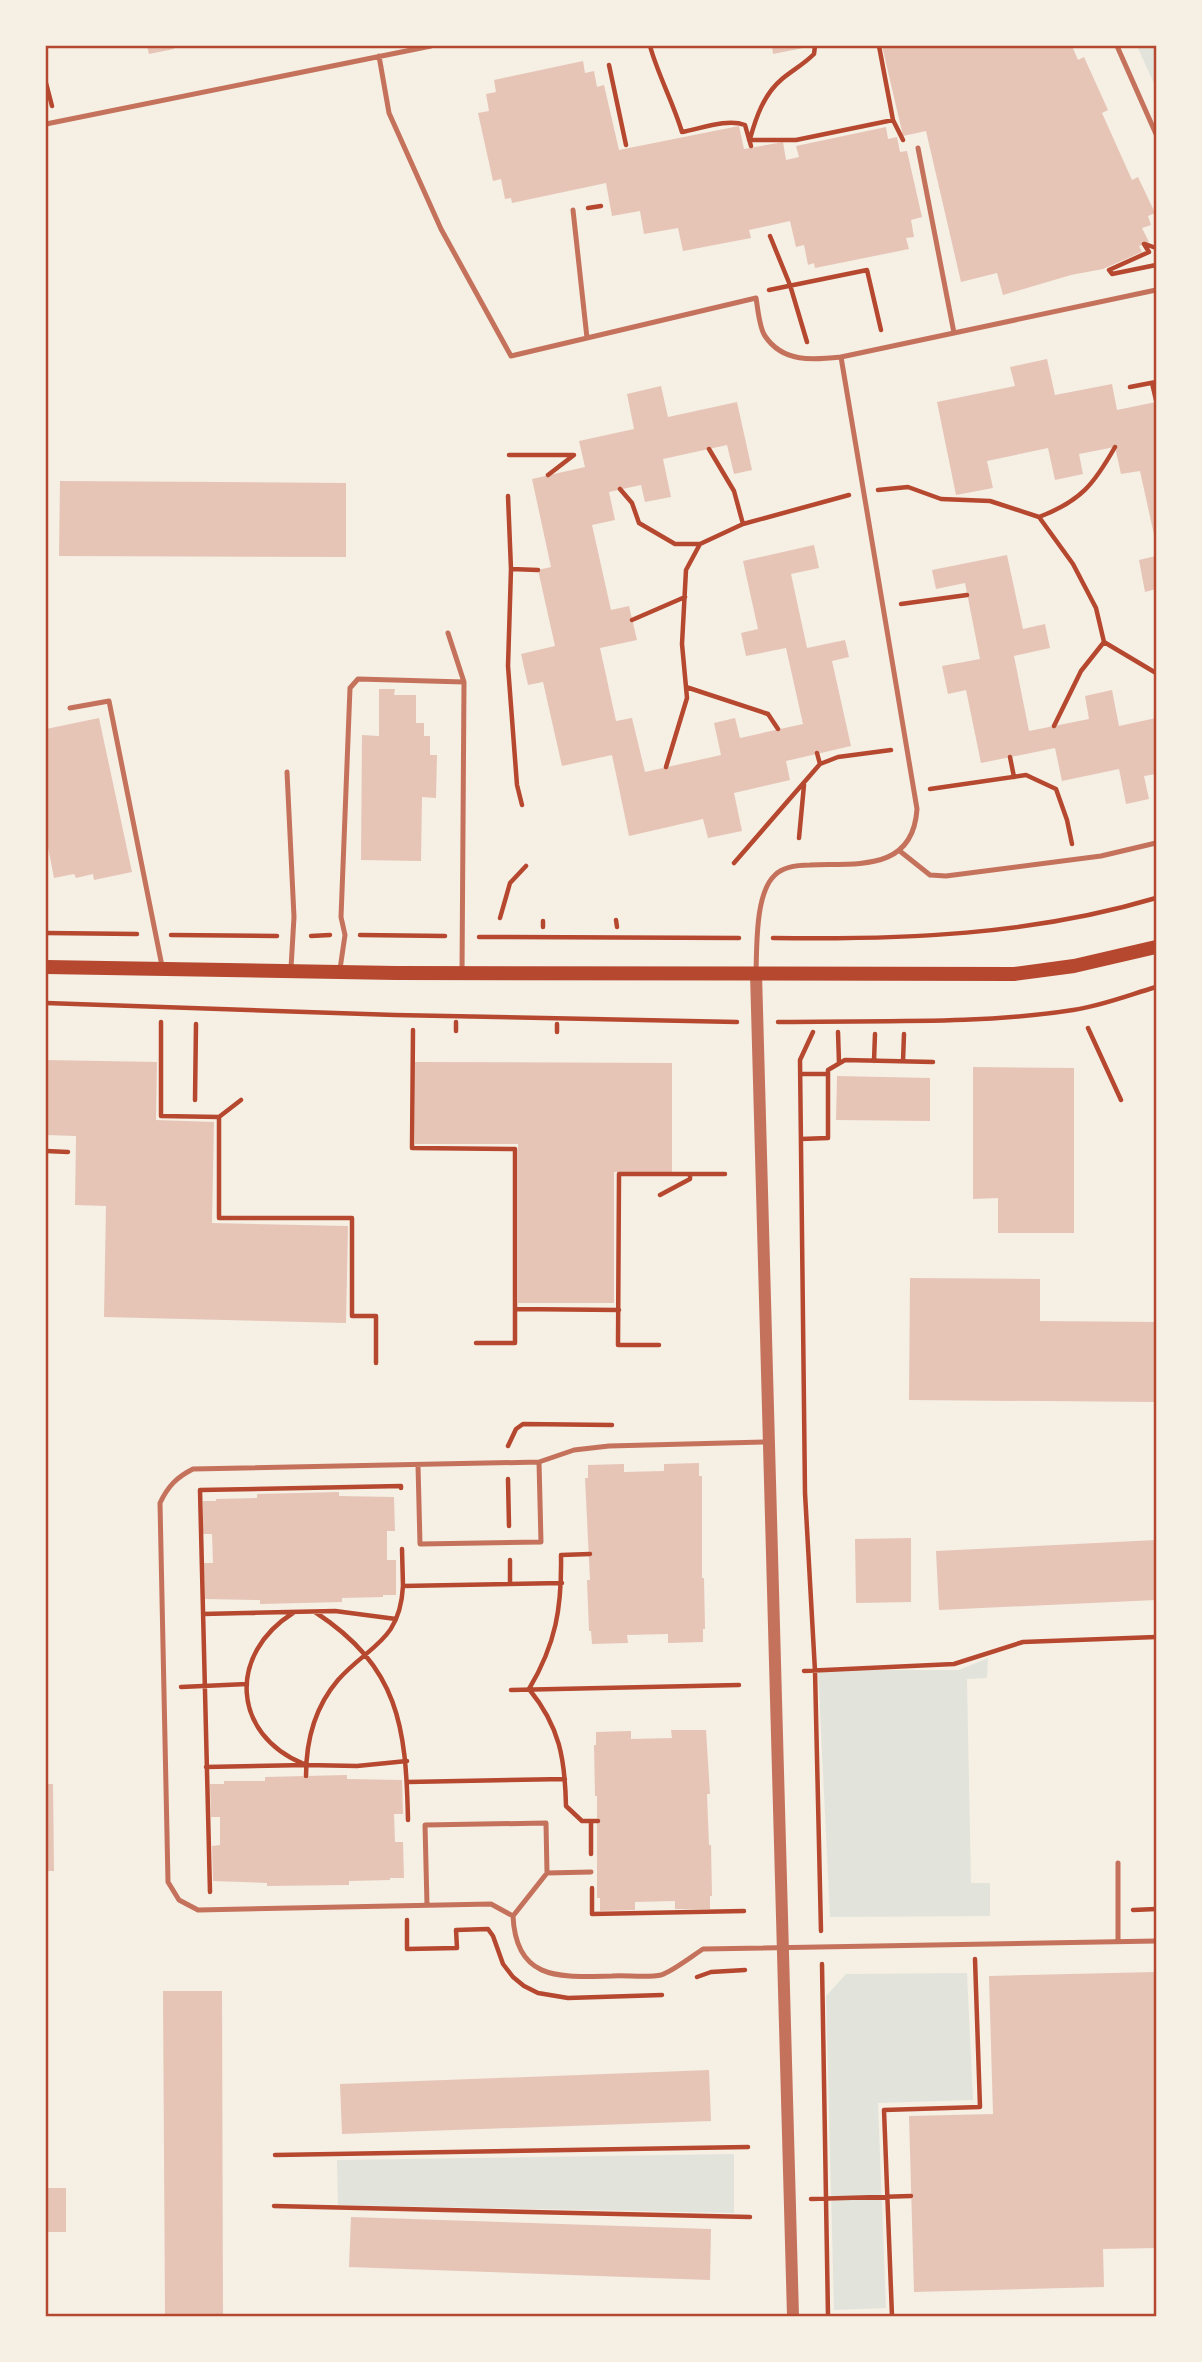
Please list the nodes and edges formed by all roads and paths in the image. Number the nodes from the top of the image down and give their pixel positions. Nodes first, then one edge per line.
1 (431, 46) edge
2 (650, 46) edge
3 (815, 46) edge
4 (879, 46) edge
5 (1117, 46) edge
6 (379, 57) junction
7 (610, 65) dead end
8 (893, 120) junction
9 (46, 124) edge
10 (1157, 134) edge
11 (750, 139) junction
12 (626, 145) dead end
13 (751, 146) dead end
14 (918, 148) joint
15 (573, 210) dead end
16 (770, 236) dead end
17 (1157, 248) edge
18 (1157, 265) edge
19 (790, 285) junction
20 (1157, 290) edge
21 (756, 298) junction
22 (954, 333) junction
23 (587, 338) junction
24 (885, 348) junction
25 (841, 357) junction
26 (813, 360) junction
27 (1154, 382) edge
28 (1130, 387) dead end
29 (1157, 400) edge
30 (1115, 447) dead end
31 (709, 449) dead end
32 (509, 455) dead end
33 (548, 475) dead end
34 (620, 489) dead end
35 (863, 491) junction
36 (508, 496) dead end
37 (1039, 517) junction
38 (743, 524) junction
39 (699, 544) junction
40 (511, 569) junction
41 (538, 570) dead end
42 (967, 595) dead end
43 (685, 597) junction
44 (882, 606) junction
45 (632, 620) dead end
46 (448, 633) dead end
47 (1104, 642) junction
48 (1157, 673) edge
49 (464, 682) junction
50 (685, 686) junction
51 (70, 708) dead end
52 (1054, 726) dead end
53 (778, 729) dead end
54 (906, 749) junction
55 (817, 753) dead end
56 (1010, 757) dead end
57 (820, 764) junction
58 (666, 768) dead end
59 (288, 772) dead end
60 (1014, 777) junction
61 (804, 784) junction
62 (913, 792) junction
63 (522, 805) dead end
64 (799, 838) dead end
65 (1157, 843) edge
66 (901, 852) junction
67 (1075, 859) junction
68 (734, 863) dead end
69 (526, 866) dead end
70 (1157, 898) edge
71 (500, 919) dead end
72 (542, 920) dead end
73 (617, 920) dead end
74 (543, 927) dead end
75 (617, 927) dead end
76 (46, 933) edge
77 (158, 934) junction
78 (345, 935) junction
79 (294, 936) junction
80 (462, 937) junction
81 (705, 938) dead end
82 (799, 938) dead end
83 (1157, 947) edge
84 (46, 967) edge
85 (163, 970) junction
86 (291, 972) junction
87 (340, 972) junction
88 (462, 973) junction
89 (756, 973) junction
90 (1157, 988) edge
91 (46, 1003) edge
92 (703, 1021) dead end
93 (811, 1021) dead end
94 (161, 1022) dead end
95 (456, 1022) dead end
96 (196, 1024) dead end
97 (557, 1024) dead end
98 (1088, 1028) dead end
99 (412, 1030) dead end
100 (456, 1031) dead end
101 (557, 1032) dead end
102 (813, 1032) dead end
103 (838, 1032) dead end
104 (875, 1034) dead end
105 (904, 1034) dead end
106 (874, 1061) junction
107 (903, 1061) junction
108 (933, 1062) dead end
109 (839, 1063) junction
110 (800, 1074) junction
111 (828, 1074) junction
112 (195, 1100) dead end
113 (241, 1100) dead end
114 (1121, 1100) dead end
115 (219, 1117) junction
116 (801, 1139) junction
117 (46, 1151) edge
118 (68, 1152) dead end
119 (690, 1174) junction
120 (725, 1174) dead end
121 (660, 1195) dead end
122 (515, 1309) junction
123 (619, 1310) junction
124 (476, 1343) dead end
125 (659, 1345) dead end
126 (376, 1363) dead end
127 (769, 1442) junction
128 (540, 1462) junction
129 (418, 1465) junction
130 (508, 1479) dead end
131 (401, 1498) dead end
132 (509, 1527) dead end
133 (402, 1536) dead end
134 (510, 1554) dead end
135 (590, 1554) dead end
136 (510, 1583) junction
137 (562, 1583) junction
138 (403, 1586) junction
139 (301, 1603) dead end
140 (293, 1612) junction
141 (301, 1612) junction
142 (315, 1612) junction
143 (203, 1614) junction
144 (396, 1619) junction
145 (1157, 1637) edge
146 (366, 1656) junction
147 (804, 1671) dead end
148 (814, 1671) junction
149 (247, 1684) junction
150 (739, 1685) dead end
151 (205, 1686) junction
152 (177, 1687) dead end
153 (529, 1689) junction
154 (511, 1690) dead end
155 (306, 1765) junction
156 (206, 1767) junction
157 (306, 1776) dead end
158 (565, 1779) junction
159 (408, 1782) dead end
160 (598, 1821) dead end
161 (1118, 1863) dead end
162 (592, 1872) dead end
163 (547, 1873) junction
164 (222, 1892) dead end
165 (427, 1905) junction
166 (744, 1911) dead end
167 (599, 1913) dead end
168 (513, 1916) junction
169 (1118, 1941) junction
170 (1157, 1941) edge
171 (974, 1943) junction
172 (822, 1946) junction
173 (783, 1948) junction
174 (748, 2147) dead end
175 (275, 2155) dead end
176 (911, 2196) dead end
177 (887, 2197) junction
178 (827, 2198) junction
179 (789, 2200) junction
180 (274, 2206) dead end
181 (750, 2217) dead end
182 (793, 2316) edge
183 (828, 2316) edge
184 (892, 2316) edge

1 - 6 lane
2 - 11 path
3 - 11 path
4 - 8 path
5 - 10 lane
6 - 9 lane
6 - 23 lane
7 - 12 path
8 - 11 path
8 - 14 path
11 - 13 path
14 - 22 lane
15 - 23 lane
16 - 19 path
17 - 18 path
19 - 21 path
19 - 24 path
19 - 26 path
20 - 22 lane
21 - 23 lane
21 - 26 lane
22 - 24 lane
24 - 25 lane
25 - 26 lane
25 - 35 lane
27 - 28 path
27 - 29 path
30 - 37 path
31 - 38 path
32 - 33 path
34 - 39 path
35 - 37 path
35 - 38 path
35 - 44 lane
36 - 40 path
37 - 47 path
38 - 39 path
39 - 43 path
40 - 41 path
40 - 63 path
42 - 44 path
43 - 45 path
43 - 50 path
44 - 54 lane
46 - 49 lane
47 - 48 path
47 - 52 path
49 - 78 lane
49 - 80 lane
50 - 53 path
50 - 58 path
51 - 77 lane
54 - 57 path
54 - 62 lane
55 - 57 path
56 - 60 path
57 - 61 path
59 - 79 lane
60 - 62 path
60 - 67 path
61 - 64 path
61 - 68 path
62 - 66 lane
65 - 67 lane
66 - 67 lane
66 - 89 lane
69 - 71 path
70 - 82 path
72 - 74 path
73 - 75 path
76 - 77 path
77 - 79 path
77 - 85 lane
78 - 79 path
78 - 80 path
78 - 87 lane
79 - 86 lane
80 - 81 path
80 - 88 lane
83 - 89 main road
84 - 85 main road
85 - 86 main road
86 - 87 main road
87 - 88 main road
88 - 89 main road
89 - 127 street
90 - 93 path
91 - 92 path
94 - 115 path
95 - 100 path
96 - 112 path
97 - 101 path
98 - 114 path
99 - 122 path
102 - 110 path
103 - 109 path
104 - 106 path
105 - 107 path
106 - 107 path
106 - 109 path
107 - 108 path
109 - 111 path
110 - 111 path
110 - 116 path
111 - 116 path
113 - 115 path
115 - 126 path
116 - 148 path
117 - 118 path
119 - 120 path
119 - 121 path
119 - 123 path
122 - 123 path
122 - 124 path
123 - 125 path
127 - 128 lane
127 - 173 street
128 - 129 lane
128 - 129 lane
129 - 165 lane
130 - 132 path
131 - 143 path
133 - 138 path
134 - 136 path
135 - 137 path
136 - 137 path
136 - 138 path
137 - 153 path
138 - 144 path
139 - 141 path
140 - 141 path
140 - 143 path
140 - 149 path
141 - 142 path
142 - 144 path
142 - 146 path
143 - 151 path
144 - 146 path
145 - 148 path
146 - 155 path
146 - 155 path
147 - 148 path
148 - 172 path
149 - 151 path
149 - 155 path
150 - 153 path
151 - 152 path
151 - 156 path
153 - 154 path
153 - 158 path
155 - 156 path
155 - 157 path
156 - 164 path
158 - 159 path
158 - 160 path
161 - 169 lane
162 - 163 lane
163 - 165 lane
163 - 168 lane
165 - 168 lane
166 - 167 path
168 - 173 lane
169 - 170 lane
169 - 171 lane
171 - 172 lane
171 - 177 path
172 - 173 lane
172 - 178 path
173 - 179 street
174 - 175 path
176 - 177 path
177 - 178 path
177 - 184 path
178 - 179 path
178 - 183 path
179 - 182 street
180 - 181 path

